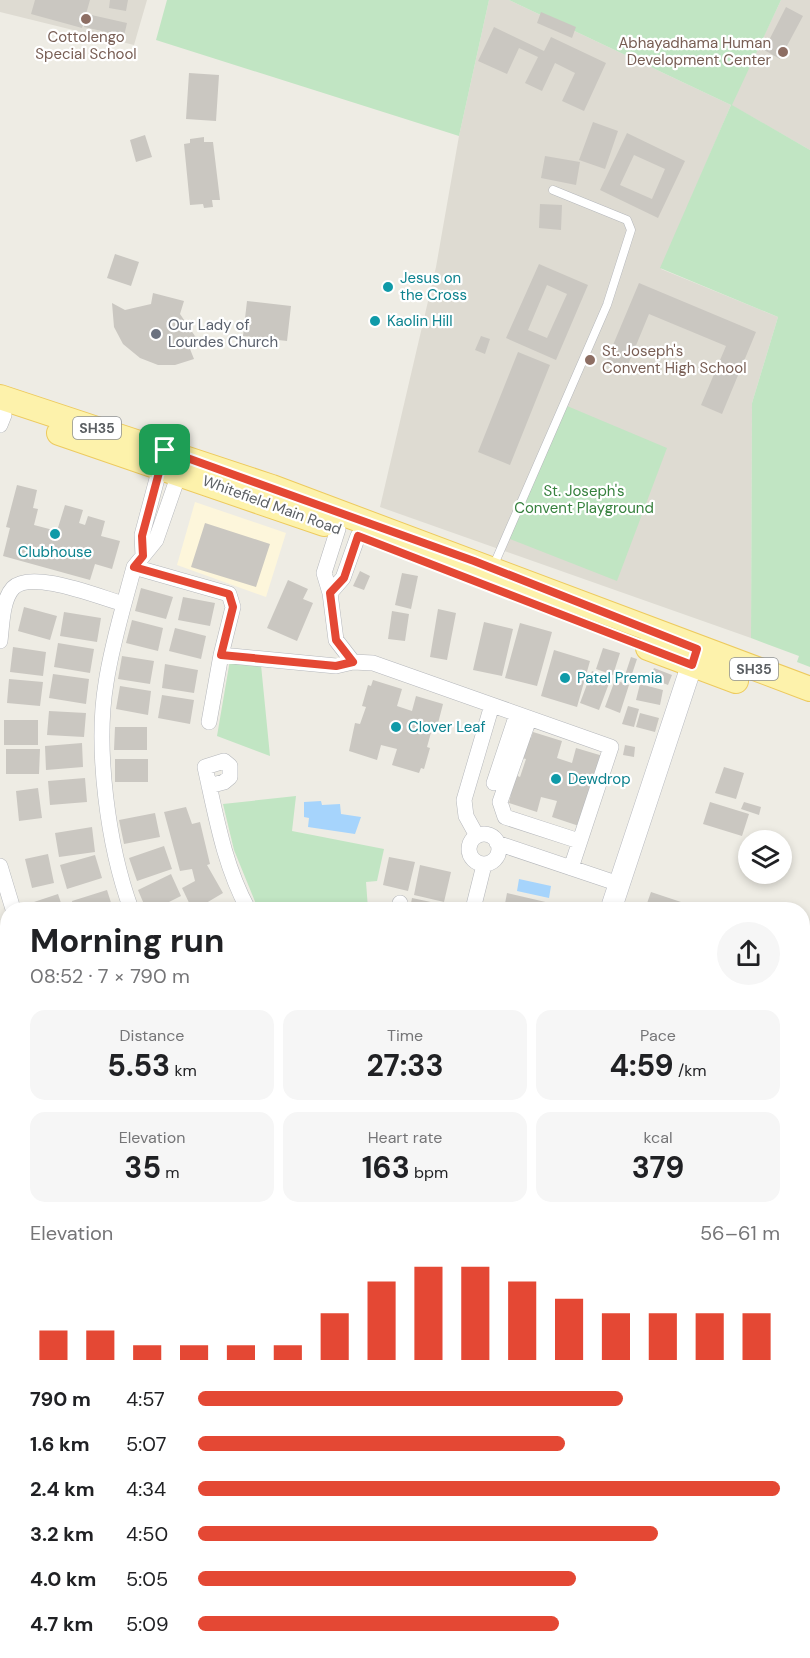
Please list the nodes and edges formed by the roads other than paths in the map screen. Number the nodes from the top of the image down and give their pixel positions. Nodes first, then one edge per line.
1 (553, 190) dead end
2 (1, 412) edge
3 (172, 462) junction
4 (348, 532) junction
5 (139, 561) junction
6 (489, 576) junction
7 (330, 593) junction
8 (124, 604) junction
9 (0, 641) edge
10 (221, 655) junction
11 (695, 657) junction
12 (353, 662) junction
13 (810, 690) edge
14 (492, 705) junction
15 (810, 706) edge
16 (523, 716) junction
17 (209, 722) dead end
18 (494, 783) dead end
19 (209, 786) dead end
20 (477, 836) junction
21 (579, 841) junction
22 (497, 843) junction
23 (484, 865) junction
24 (0, 866) edge
25 (571, 868) junction
26 (619, 884) junction
27 (11, 902) edge
28 (128, 902) edge
29 (245, 902) edge
30 (474, 902) edge
31 (613, 902) edge

1 - 6 lane
2 - 3 main road, Whitefield Main Road / SH35
3 - 4 main road, Whitefield Main Road / SH35
3 - 5 street
3 - 6 main road, Whitefield Main Road / SH35
4 - 6 main road, Whitefield Main Road / SH35
4 - 7 street
4 - 7 street
5 - 8 street
5 - 10 street
6 - 11 main road, Whitefield Main Road / SH35
7 - 12 street
8 - 9 street
8 - 28 street
10 - 12 street
10 - 17 street
11 - 13 main road, Whitefield Main Road / SH35
11 - 15 main road, Whitefield Main Road / SH35
11 - 26 street
12 - 14 street
14 - 16 street
14 - 20 street
16 - 18 street
16 - 21 street
16 - 21 street
19 - 29 street
20 - 22 street
20 - 23 street
21 - 25 street
22 - 23 street
22 - 25 street
23 - 30 street
24 - 27 street
25 - 26 street
26 - 31 street

